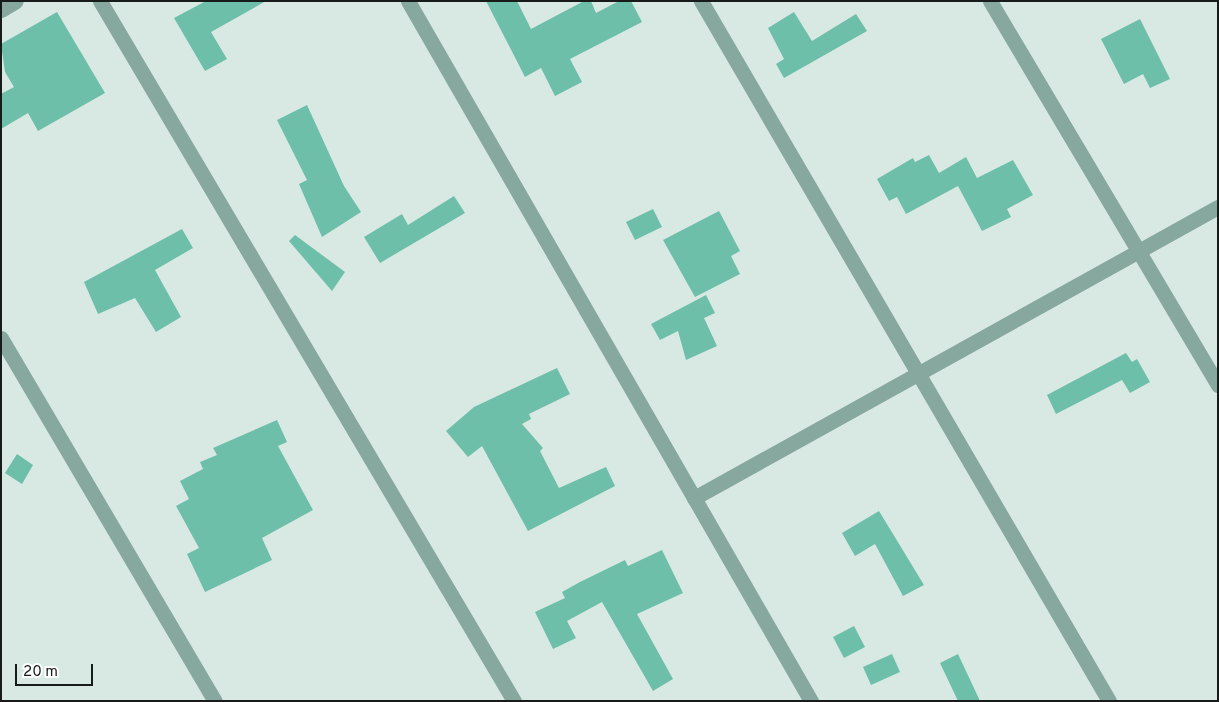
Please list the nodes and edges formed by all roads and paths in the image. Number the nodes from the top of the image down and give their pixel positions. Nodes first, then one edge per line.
1 (16, 1) edge
2 (100, 1) edge
3 (408, 1) edge
4 (701, 1) edge
5 (990, 1) edge
6 (1, 10) edge
7 (1218, 207) edge
8 (1139, 252) junction
9 (1, 338) edge
10 (918, 371) junction
11 (1218, 385) edge
12 (694, 498) junction
13 (215, 701) edge
14 (514, 701) edge
15 (811, 701) edge
16 (1109, 701) edge

1 - 6 street
2 - 14 street
3 - 12 street
4 - 10 street
5 - 8 street
7 - 8 street
8 - 10 street
8 - 11 street
9 - 13 street
10 - 12 street
10 - 16 street
12 - 15 street

